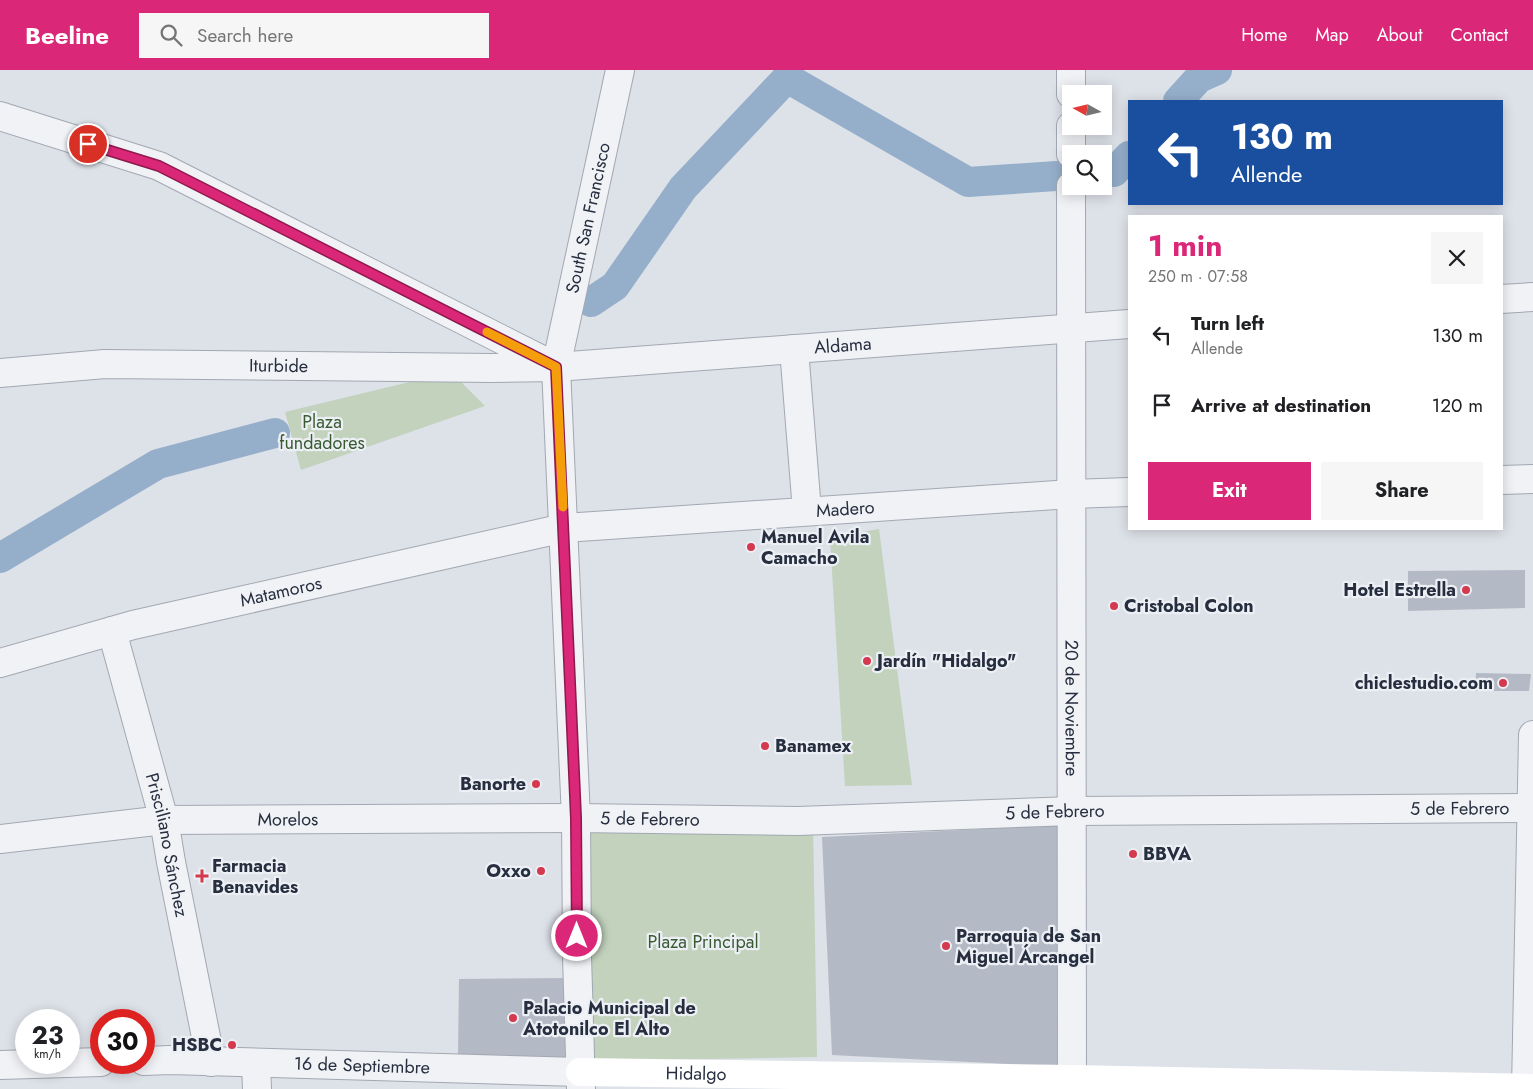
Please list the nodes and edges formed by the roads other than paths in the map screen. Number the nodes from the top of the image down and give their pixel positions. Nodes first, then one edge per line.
1 (620, 70) edge
2 (1071, 70) edge
3 (1071, 85) edge
4 (0, 116) edge
5 (1071, 196) edge
6 (1533, 297) edge
7 (1503, 299) edge
8 (1128, 324) edge
9 (1072, 328) junction
10 (794, 349) junction
11 (556, 367) junction
12 (0, 373) edge
13 (1533, 479) edge
14 (1503, 480) edge
15 (1128, 492) edge
16 (1071, 494) junction
17 (807, 512) junction
18 (564, 528) junction
19 (112, 631) junction
20 (0, 663) edge
21 (1533, 735) edge
22 (1532, 808) edge
23 (1072, 811) junction
24 (576, 818) junction
25 (164, 820) junction
26 (0, 839) edge
27 (155, 1061) edge
28 (90, 1062) edge
29 (211, 1062) junction
30 (0, 1065) edge
31 (256, 1076) edge
32 (434, 1078) edge
33 (580, 1081) edge
34 (1072, 1084) edge
35 (1528, 1088) edge

1 - 11 street, South San Francisco
2 - 3 street
4 - 11 street
5 - 9 street, 20 de Noviembre
6 - 7 street
8 - 9 street, Aldama
9 - 10 street, Aldama
9 - 16 street, 20 de Noviembre
10 - 11 street, Aldama
10 - 17 street
11 - 12 street, Iturbide
11 - 18 street, South San Francisco
13 - 14 street
15 - 16 street, Madero
16 - 17 street, Madero
16 - 23 street, 20 de Noviembre
17 - 18 street, Madero
18 - 19 street, Matamoros
18 - 24 street, South San Francisco
19 - 20 street, Matamoros
19 - 25 street, Prisciliano Sánchez
21 - 22 street
22 - 23 street, 5 de Febrero
22 - 35 street
23 - 24 street, 5 de Febrero
23 - 34 street, 20 de Noviembre
24 - 25 street, Morelos
24 - 33 street, South San Francisco
25 - 26 street, Morelos
25 - 29 street, Prisciliano Sánchez
27 - 29 street, 16 de Septiembre
28 - 30 street
29 - 31 street, 16 de Septiembre
31 - 32 street, 16 de Septiembre
32 - 33 street, 16 de Septiembre
33 - 34 street, Hidalgo
34 - 35 street, Hidalgo

